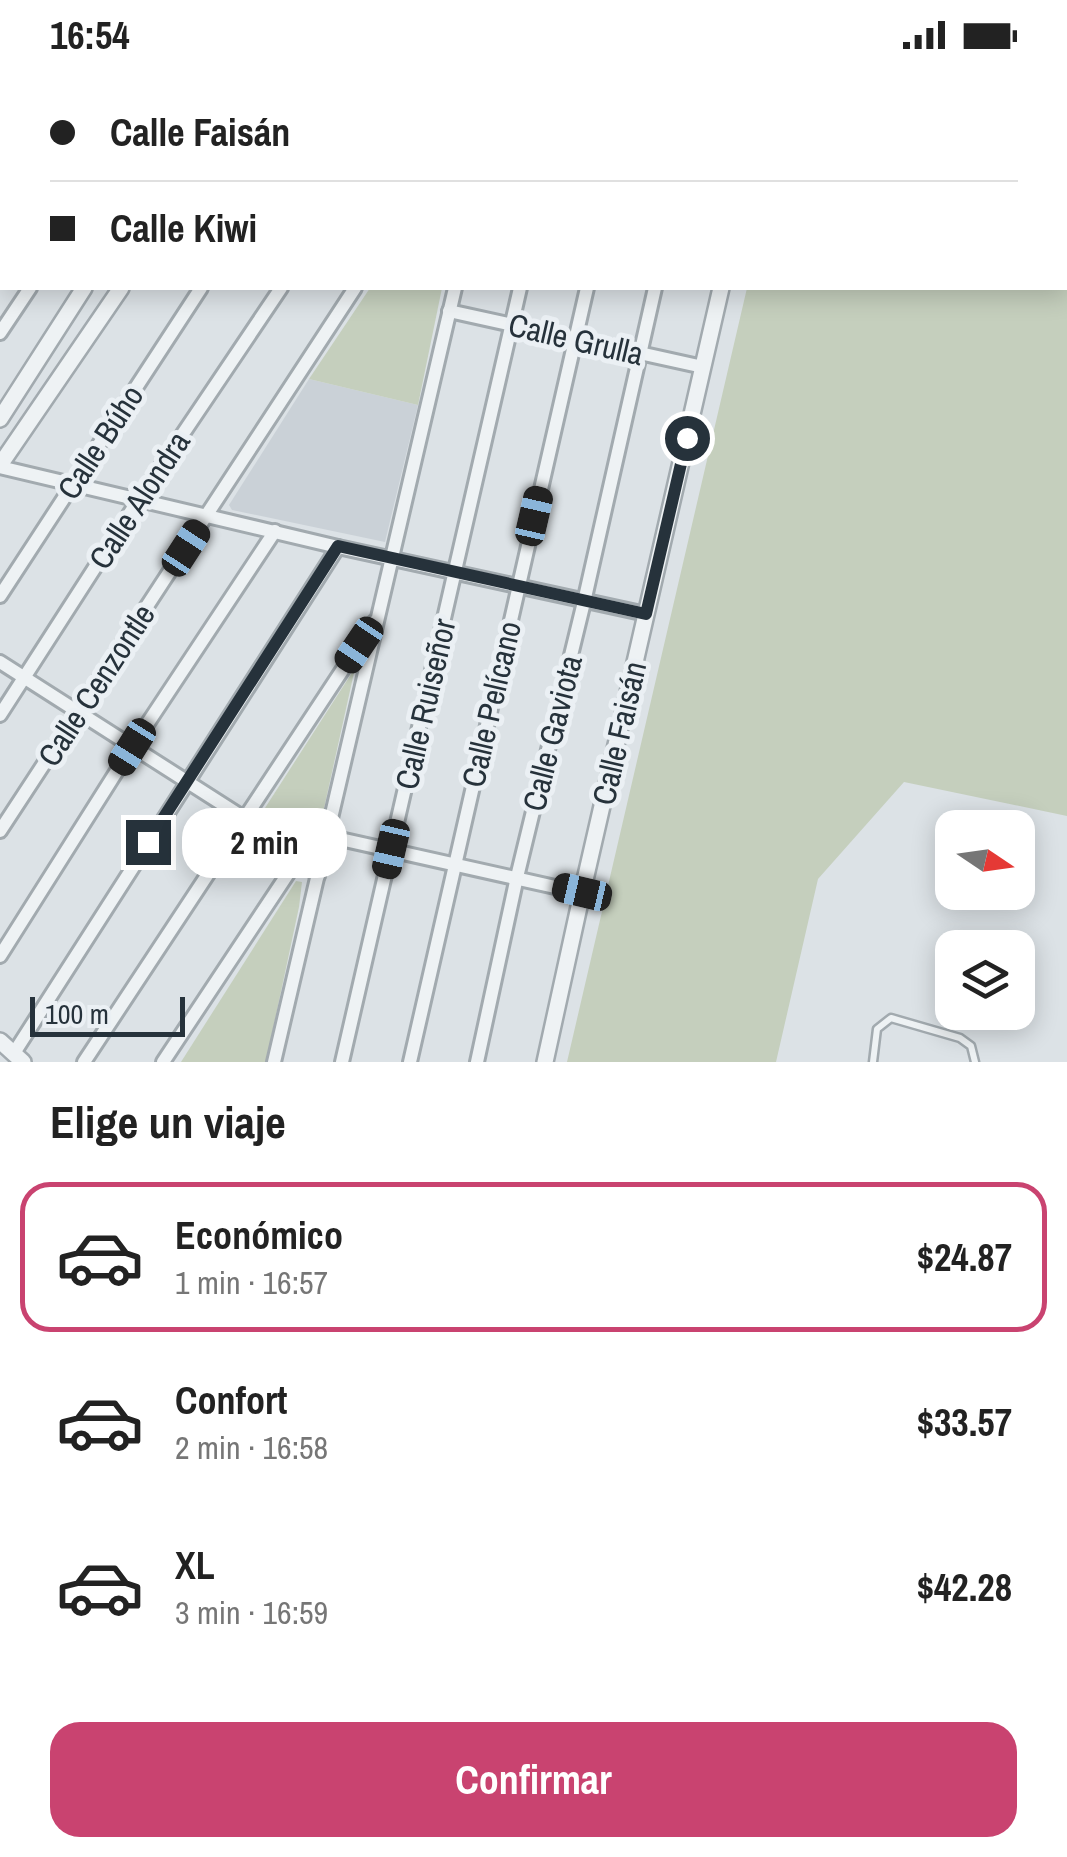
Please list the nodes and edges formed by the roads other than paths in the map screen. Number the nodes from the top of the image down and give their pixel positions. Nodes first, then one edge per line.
1 (29, 290) edge
2 (83, 290) edge
3 (120, 290) edge
4 (200, 290) edge
5 (279, 290) edge
6 (354, 290) edge
7 (454, 290) edge
8 (520, 290) edge
9 (586, 290) edge
10 (654, 290) edge
11 (721, 290) edge
12 (449, 311) junction
13 (512, 324) junction
14 (0, 333) edge
15 (574, 340) junction
16 (638, 354) junction
17 (703, 367) junction
18 (0, 419) edge
19 (0, 466) edge
20 (72, 484) junction
21 (139, 499) junction
22 (208, 515) junction
23 (276, 531) junction
24 (338, 546) junction
25 (392, 558) junction
26 (455, 571) junction
27 (518, 587) junction
28 (0, 596) edge
29 (584, 602) junction
30 (646, 614) junction
31 (378, 616) junction
32 (0, 662) edge
33 (24, 678) junction
34 (79, 712) junction
35 (0, 715) edge
36 (132, 747) junction
37 (187, 782) junction
38 (244, 818) junction
39 (264, 822) junction
40 (0, 831) edge
41 (327, 834) junction
42 (391, 849) junction
43 (299, 857) junction
44 (456, 863) junction
45 (318, 876) junction
46 (516, 877) junction
47 (582, 892) junction
48 (0, 956) edge
49 (0, 1041) edge
50 (18, 1057) edge
51 (84, 1062) edge
52 (163, 1062) edge
53 (274, 1062) edge
54 (342, 1062) edge
55 (410, 1062) edge
56 (476, 1062) edge
57 (545, 1062) edge
58 (873, 1062) edge
59 (974, 1062) edge

1 - 14 street
2 - 18 street
3 - 19 street
4 - 20 street, Calle Búho
5 - 21 street, Calle Alondra
6 - 22 street, Calle Cenzontle
7 - 12 street
8 - 13 street, Calle Ruiseñor
9 - 15 street, Calle Pelícano
10 - 16 street, Calle Gaviota
11 - 17 street, Calle Faisán
12 - 13 street, Calle Grulla
12 - 25 street
13 - 15 street, Calle Grulla
13 - 26 street, Calle Ruiseñor
15 - 16 street, Calle Grulla
15 - 27 street, Calle Pelícano
16 - 17 street, Calle Grulla
16 - 29 street, Calle Gaviota
17 - 30 street, Calle Faisán
19 - 20 street
20 - 21 street
20 - 28 street, Calle Búho
21 - 22 street
21 - 33 street, Calle Alondra
22 - 23 street
22 - 34 street, Calle Cenzontle
23 - 24 street
23 - 36 street
24 - 25 street
24 - 37 street
25 - 26 street
25 - 31 street
26 - 27 street
26 - 42 street, Calle Ruiseñor
27 - 29 street
27 - 44 street, Calle Pelícano
29 - 30 street
29 - 46 street, Calle Gaviota
30 - 47 street, Calle Faisán
31 - 38 street
31 - 41 street
32 - 33 street
33 - 34 street
33 - 35 street, Calle Alondra
34 - 36 street
34 - 40 street, Calle Cenzontle
36 - 37 street
36 - 48 street
37 - 38 street
37 - 50 street
38 - 39 street
38 - 51 street
39 - 41 street
39 - 43 street
41 - 42 street
41 - 45 street
42 - 44 street
42 - 54 street, Calle Ruiseñor
43 - 45 street
43 - 52 street
44 - 46 street
44 - 55 street, Calle Pelícano
45 - 53 street
46 - 47 street
46 - 56 street, Calle Gaviota
47 - 57 street, Calle Faisán
49 - 50 street
58 - 59 lane

